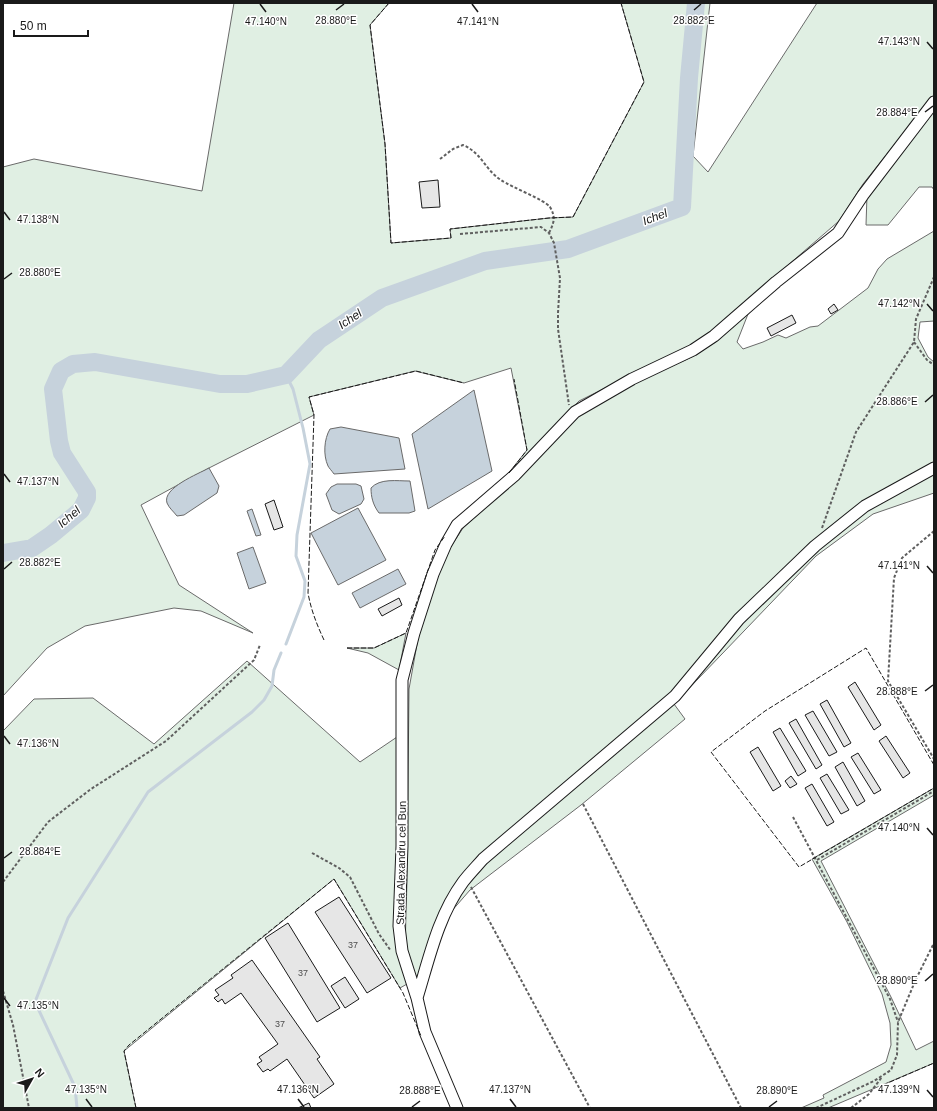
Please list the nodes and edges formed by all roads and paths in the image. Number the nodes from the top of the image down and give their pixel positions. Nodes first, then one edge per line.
1 (934, 102) edge
2 (440, 159) dead end
3 (550, 233) junction
4 (460, 234) dead end
5 (934, 277) edge
6 (914, 342) junction
7 (934, 366) edge
8 (571, 416) junction
9 (934, 468) edge
10 (934, 531) edge
11 (815, 546) junction
12 (260, 645) dead end
13 (934, 759) edge
14 (934, 791) edge
15 (583, 804) dead end
16 (793, 818) dead end
17 (312, 853) dead end
18 (817, 860) junction
19 (466, 878) junction
20 (3, 882) edge
21 (934, 943) edge
22 (406, 962) junction
23 (3, 991) edge
24 (417, 998) junction
25 (898, 1022) junction
26 (882, 1075) junction
27 (29, 1108) edge
28 (457, 1108) edge
29 (590, 1108) edge
30 (741, 1108) edge
31 (816, 1108) edge
32 (850, 1108) edge

1 - 8 street, Strada Alexandru cel Bun
2 - 3 path
3 - 4 path
3 - 8 path
5 - 6 path
6 - 7 path
6 - 11 path
8 - 22 street, Strada Alexandru cel Bun
9 - 11 street
10 - 13 path
11 - 19 street
12 - 20 path
14 - 18 path
15 - 30 path
16 - 18 path
17 - 22 path
18 - 25 path
19 - 24 street
19 - 29 path
21 - 25 path
22 - 24 street, Strada Alexandru cel Bun
23 - 27 path
24 - 28 street, Strada Alexandru cel Bun
25 - 26 path
26 - 31 path
26 - 32 path

